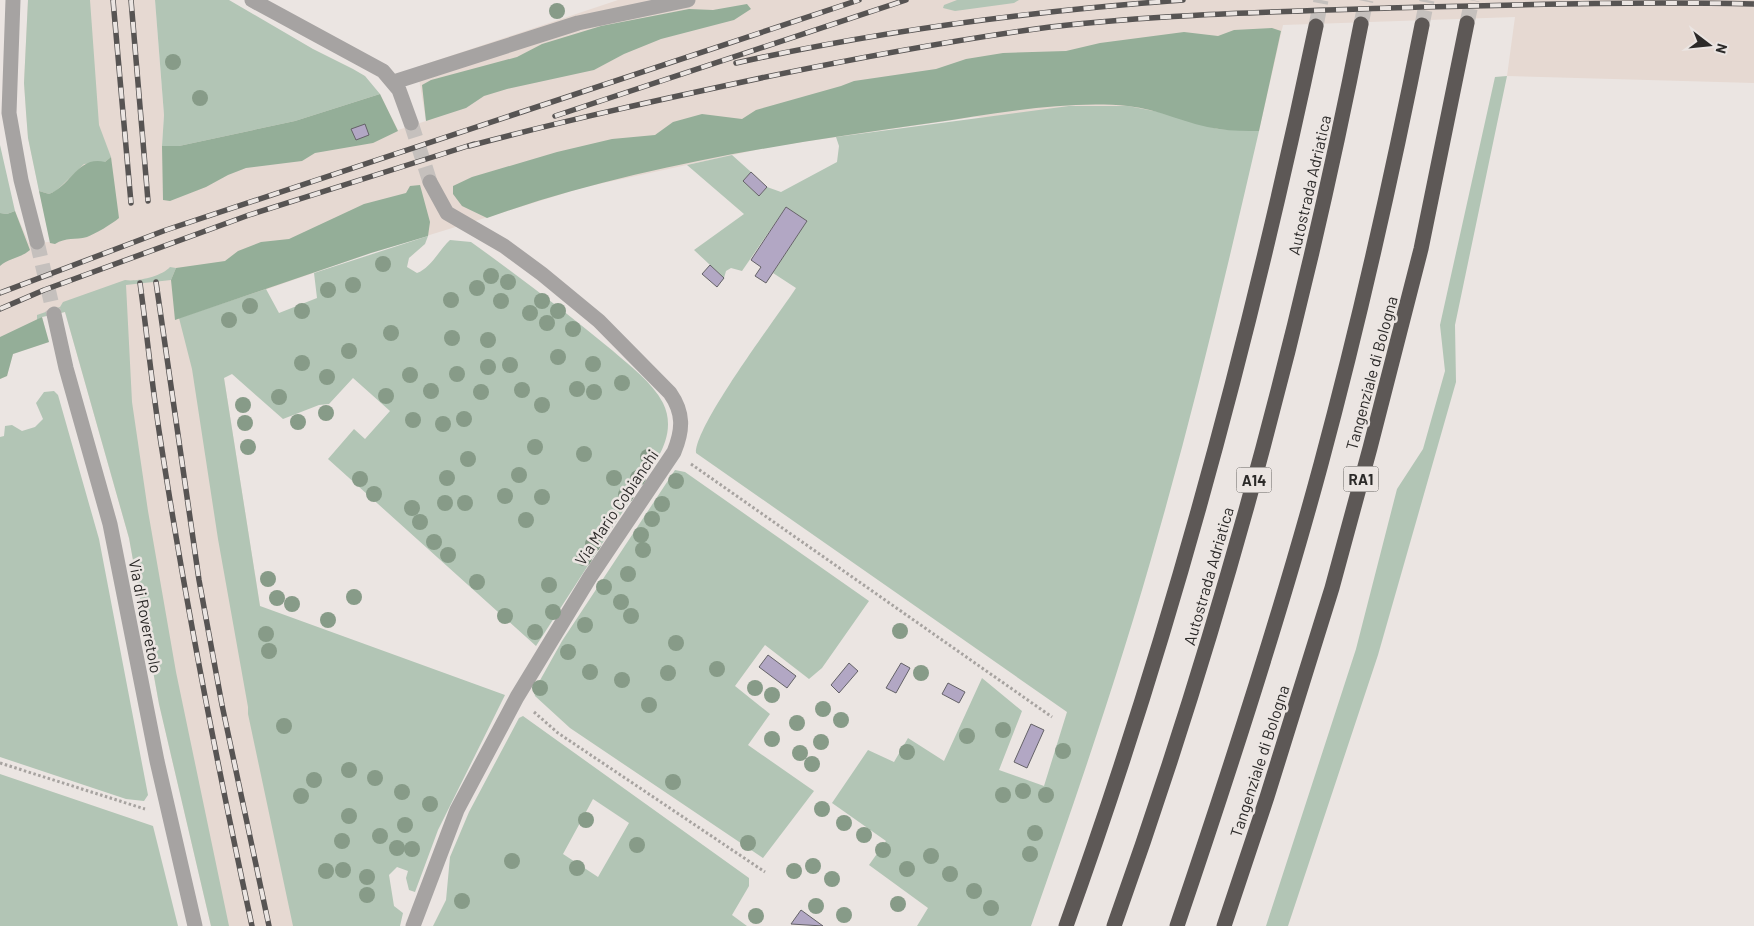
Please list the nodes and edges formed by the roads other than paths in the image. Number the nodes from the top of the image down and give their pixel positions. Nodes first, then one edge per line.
1 (13, 0) edge
2 (252, 0) edge
3 (688, 0) edge
4 (1467, 23) tunnel mouth
5 (1361, 24) tunnel mouth
6 (1422, 25) tunnel mouth
7 (1316, 26) tunnel mouth
8 (394, 82) junction
9 (411, 123) tunnel mouth
10 (430, 182) tunnel mouth
11 (37, 242) tunnel mouth
12 (54, 314) tunnel mouth
13 (195, 926) edge
14 (413, 926) edge
15 (1066, 926) edge
16 (1114, 926) edge
17 (1177, 926) edge
18 (1224, 926) edge

1 - 11 street
2 - 8 street
3 - 8 street
4 - 18 highway, Tangenziale di Bologna / RA1
5 - 16 highway, Autostrada Adriatica / A14
6 - 17 highway
7 - 15 highway
8 - 9 street
10 - 14 street, Via Mario Cobianchi
12 - 13 street, Via di Roveretolo

